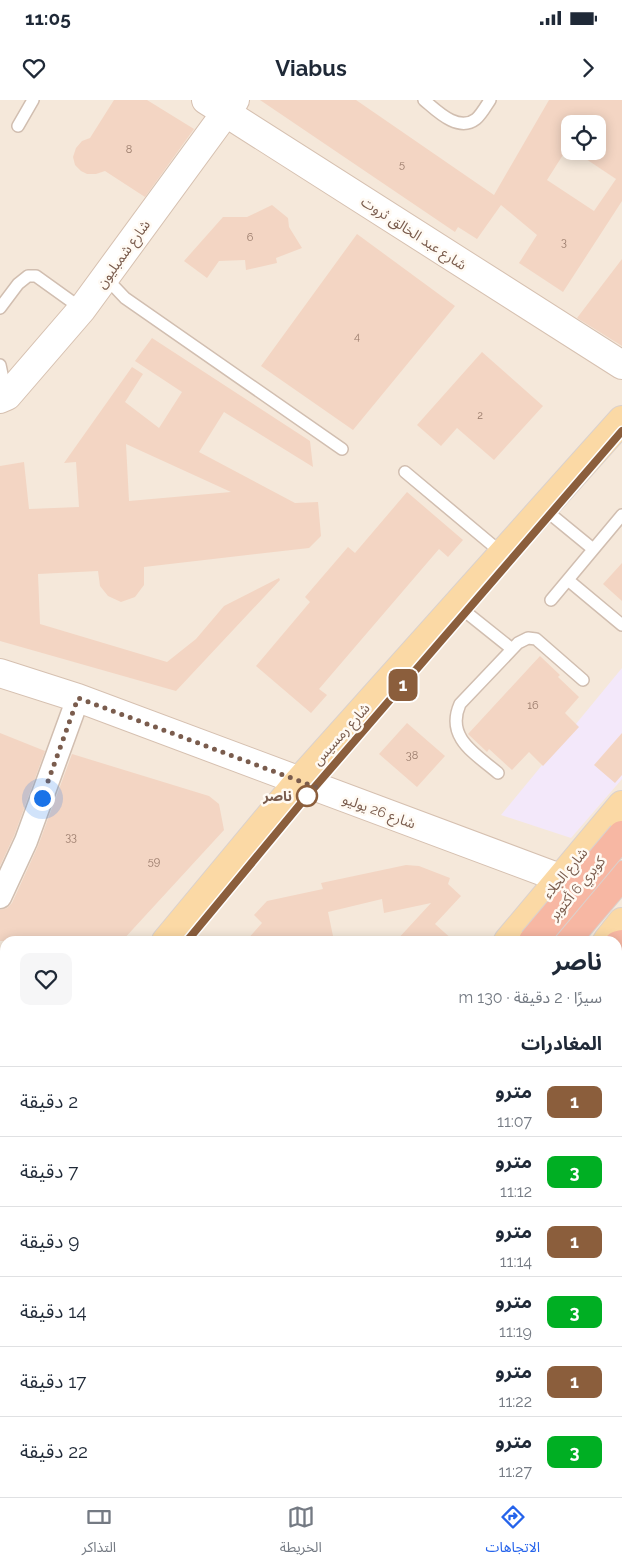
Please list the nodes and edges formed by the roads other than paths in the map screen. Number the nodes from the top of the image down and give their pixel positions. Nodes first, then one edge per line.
1 (33, 100) edge
2 (424, 100) edge
3 (490, 100) edge
4 (222, 105) edge
5 (18, 126) dead end
6 (106, 278) junction
7 (0, 308) edge
8 (82, 309) junction
9 (0, 365) edge
10 (622, 365) edge
11 (4, 397) edge
12 (622, 420) edge
13 (342, 449) dead end
14 (405, 472) dead end
15 (543, 508) junction
16 (622, 515) edge
17 (593, 549) junction
18 (502, 554) junction
19 (568, 580) junction
20 (551, 600) dead end
21 (456, 605) junction
22 (622, 625) edge
23 (512, 649) junction
24 (0, 673) edge
25 (584, 680) dead end
26 (78, 698) junction
27 (498, 773) dead end
28 (300, 781) junction
29 (622, 804) edge
30 (622, 835) edge
31 (622, 875) edge
32 (560, 878) junction
33 (0, 897) edge
34 (622, 922) edge
35 (170, 936) edge
36 (512, 936) edge
37 (537, 936) edge
38 (570, 936) edge
39 (611, 936) edge

1 - 5 lane
2 - 3 lane
4 - 6 street, شارع شمبليون
4 - 10 street, شارع عبد الخالق ثروت
6 - 8 street, شارع شمبليون
6 - 13 lane
7 - 8 lane
8 - 11 street, شارع شمبليون
9 - 11 lane
12 - 15 main road, شارع رمسيس
14 - 18 lane
15 - 17 lane
15 - 18 main road, شارع رمسيس
16 - 17 lane
17 - 19 lane
18 - 21 main road, شارع رمسيس
19 - 20 lane
19 - 22 lane
21 - 23 lane
21 - 28 main road, شارع رمسيس
23 - 25 lane
23 - 27 lane
24 - 26 street, شارع 26 يوليو
26 - 28 street, شارع 26 يوليو
26 - 33 street
28 - 32 street, شارع 26 يوليو
28 - 35 main road, شارع رمسيس
29 - 32 main road, شارع الجلاء
30 - 37 highway, كوبري 6 أكتوبر, bridge
31 - 38 highway, كوبري 6 أكتوبر
32 - 36 main road, شارع الجلاء
34 - 39 main road

